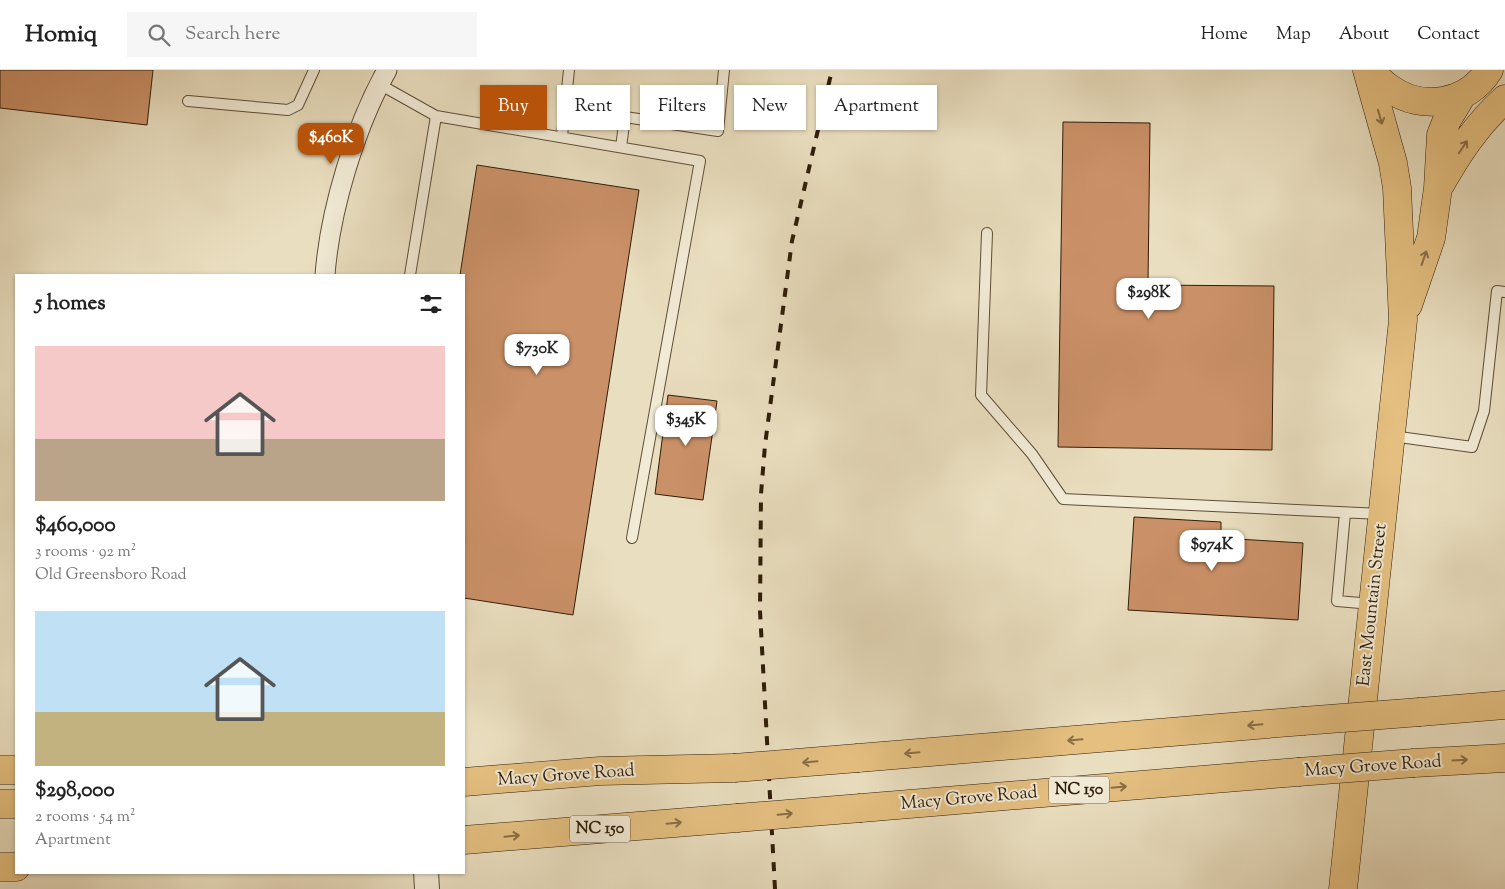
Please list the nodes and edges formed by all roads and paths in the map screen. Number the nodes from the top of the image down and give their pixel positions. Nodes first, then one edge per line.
1 (314, 70) edge
2 (569, 70) edge
3 (724, 70) edge
4 (1368, 70) edge
5 (1493, 72) edge
6 (383, 77) edge
7 (1462, 95) junction
8 (1505, 99) edge
9 (188, 101) dead end
10 (436, 116) junction
11 (562, 136) junction
12 (621, 147) junction
13 (1438, 188) junction
14 (987, 233) dead end
15 (325, 274) edge
16 (410, 274) edge
17 (1505, 292) edge
18 (1403, 320) junction
19 (1391, 436) junction
20 (1345, 512) junction
21 (1382, 514) junction
22 (632, 538) dead end
23 (1373, 605) junction
24 (1505, 705) edge
25 (1505, 758) edge
26 (0, 770) edge
27 (15, 770) edge
28 (465, 782) edge
29 (0, 804) edge
30 (15, 804) edge
31 (465, 840) edge
32 (0, 867) edge
33 (15, 867) edge
34 (426, 874) edge
35 (427, 889) edge
36 (1343, 889) edge

1 - 9 lane
2 - 11 lane
3 - 12 lane
4 - 7 main road
4 -> 18 main road, East Mountain Street
5 - 7 main road
6 - 10 lane
6 - 15 street
7 - 13 main road, East Mountain Street
13 -> 8 main road
10 - 11 lane
10 - 16 lane
11 - 12 lane
12 - 22 lane
18 -> 13 main road, East Mountain Street
14 - 20 lane
17 - 19 lane
18 - 19 main road, East Mountain Street
19 - 21 main road, East Mountain Street
20 - 21 lane
20 - 23 lane
21 - 23 main road, East Mountain Street
23 - 36 main road, East Mountain Street
24 -> 28 main road, Macy Grove Road, bridge
31 -> 25 main road, Macy Grove Road / NC 150, bridge
26 - 27 main road
29 - 30 main road
32 - 33 main road
34 - 35 street

